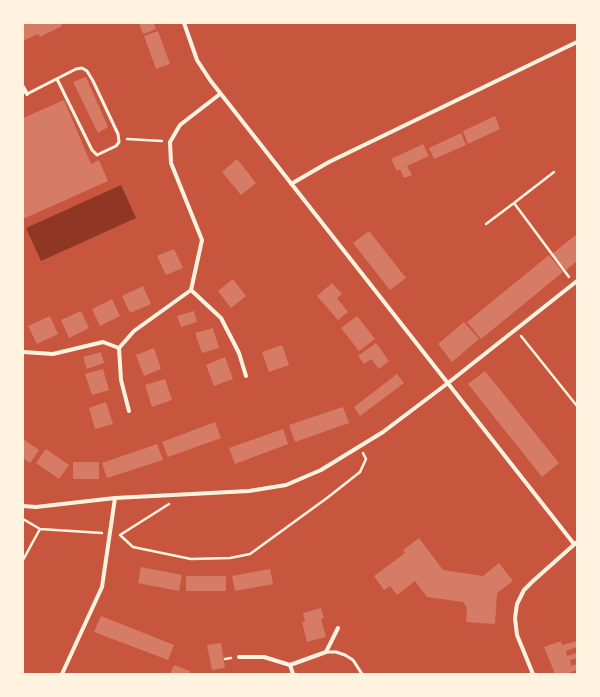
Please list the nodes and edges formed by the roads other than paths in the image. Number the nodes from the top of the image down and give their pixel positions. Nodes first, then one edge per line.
1 (184, 23) edge
2 (577, 42) edge
3 (57, 79) junction
4 (23, 87) edge
5 (27, 94) joint
6 (220, 94) junction
7 (291, 184) junction
8 (576, 282) edge
9 (190, 290) junction
10 (119, 348) junction
11 (23, 352) edge
12 (246, 376) dead end
13 (448, 383) junction
14 (129, 412) dead end
15 (115, 498) junction
16 (23, 506) edge
17 (575, 543) edge
18 (338, 628) dead end
19 (326, 652) junction
20 (239, 657) dead end
21 (290, 665) junction
22 (62, 674) edge
23 (293, 674) edge
24 (362, 674) edge
25 (533, 674) edge

1 - 6 street
2 - 7 street
3 - 3 lane
3 - 5 lane
4 - 5 street
6 - 7 street
6 - 9 street
7 - 13 street
8 - 13 street
9 - 10 street
9 - 12 street
10 - 11 street
10 - 14 street
13 - 15 street
13 - 17 street
15 - 16 street
15 - 22 street
17 - 25 street
18 - 19 street
19 - 21 street
19 - 24 lane
20 - 21 street
21 - 23 street

